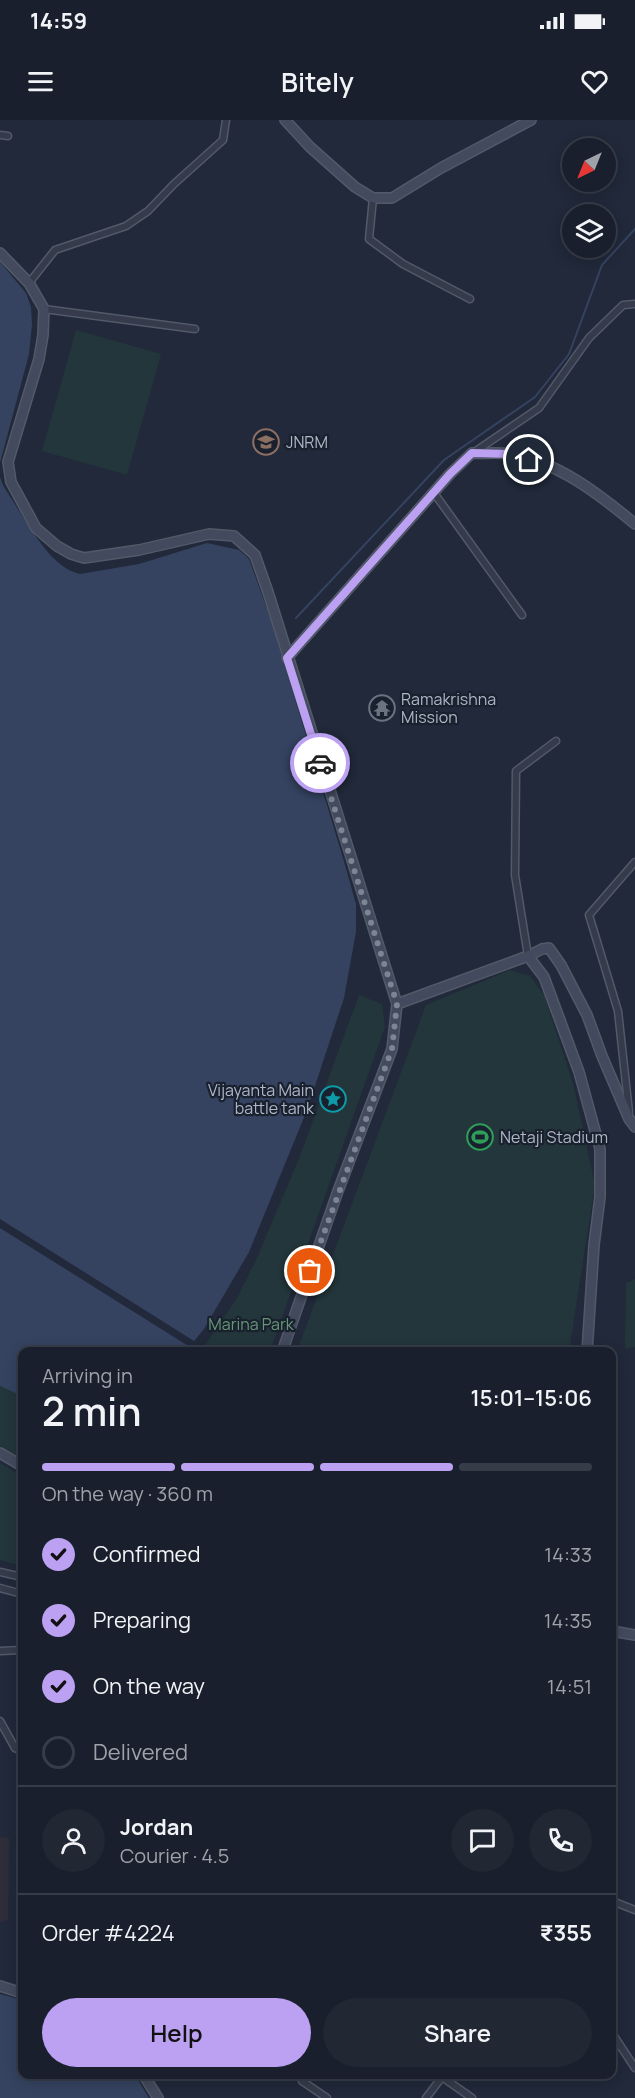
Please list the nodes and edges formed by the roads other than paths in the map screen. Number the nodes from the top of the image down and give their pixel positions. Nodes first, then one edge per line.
1 (226, 120) edge
2 (285, 120) edge
3 (531, 120) edge
4 (0, 135) edge
5 (8, 136) dead end
6 (373, 198) junction
7 (0, 253) edge
8 (29, 283) junction
9 (470, 299) dead end
10 (635, 304) edge
11 (44, 309) junction
12 (195, 329) dead end
13 (472, 453) junction
14 (434, 493) junction
15 (635, 524) edge
16 (522, 615) dead end
17 (287, 658) junction
18 (556, 741) dead end
19 (635, 862) edge
20 (528, 956) junction
21 (397, 1004) junction
22 (632, 1123) edge
23 (284, 1347) edge
24 (586, 1347) edge
25 (0, 1453) edge
26 (18, 1464) edge
27 (0, 1572) edge
28 (18, 1576) edge
29 (0, 1588) edge
30 (18, 1592) edge
31 (616, 1632) edge
32 (635, 1635) edge
33 (18, 1650) edge
34 (0, 1651) edge
35 (0, 1721) edge
36 (18, 1749) edge
37 (616, 1903) edge
38 (635, 1910) edge
39 (0, 1986) edge
40 (18, 1992) edge
41 (616, 2039) edge
42 (635, 2068) edge
43 (147, 2079) edge
44 (440, 2079) edge
45 (446, 2079) edge
46 (302, 2081) dead end
47 (158, 2098) edge
48 (327, 2098) edge
49 (426, 2098) edge
50 (472, 2098) edge

1 - 8 street
2 - 6 main road
3 - 6 main road
4 - 5 street
6 - 9 street
7 - 8 main road
8 - 11 main road
10 - 13 street
11 - 12 street
11 - 17 main road
13 - 14 main road
13 - 15 main road
14 - 16 street
14 - 17 main road
17 - 21 main road
18 - 20 street
19 - 22 street
20 - 21 main road
20 - 22 main road
20 - 24 main road
21 - 23 main road
25 - 26 main road
27 - 28 street
29 - 30 street
31 - 32 main road
33 - 34 street
35 - 36 street
37 - 38 street
39 - 40 main road
41 - 42 street
43 - 47 main road
44 - 49 street
45 - 50 street
46 - 48 street

